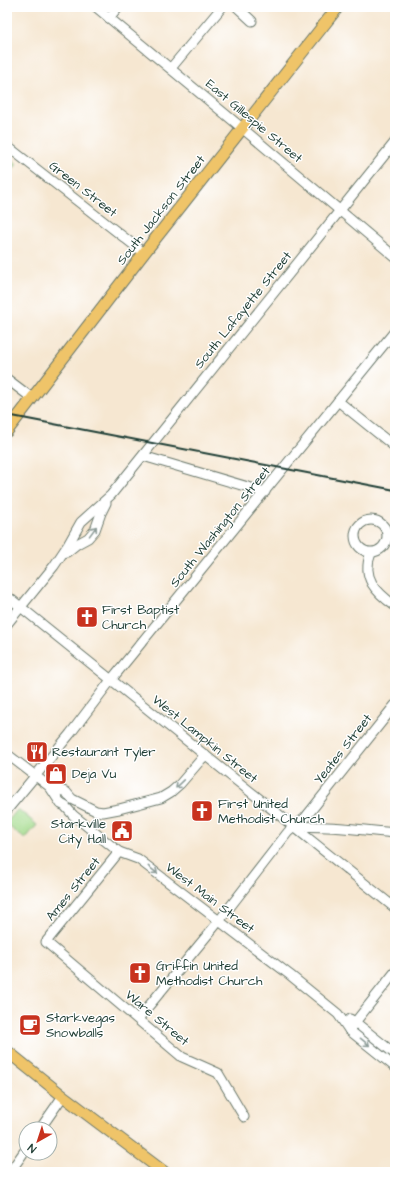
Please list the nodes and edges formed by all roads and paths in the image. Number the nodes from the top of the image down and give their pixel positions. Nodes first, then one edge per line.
1 (96, 7) edge
2 (118, 7) edge
3 (222, 7) edge
4 (237, 7) edge
5 (338, 7) edge
6 (109, 18) junction
7 (252, 21) dead end
8 (171, 68) junction
9 (243, 128) junction
10 (395, 142) edge
11 (7, 146) edge
12 (339, 211) junction
13 (144, 253) junction
14 (395, 257) edge
15 (395, 331) edge
16 (7, 379) edge
17 (32, 398) junction
18 (338, 401) junction
19 (7, 431) edge
20 (395, 447) edge
21 (143, 456) junction
22 (265, 492) junction
23 (97, 514) junction
24 (73, 535) junction
25 (82, 542) junction
26 (371, 553) dead end
27 (54, 566) junction
28 (7, 596) edge
29 (22, 605) junction
30 (395, 606) edge
31 (7, 624) edge
32 (111, 680) junction
33 (395, 705) edge
34 (7, 754) edge
35 (205, 755) junction
36 (35, 776) junction
37 (50, 787) junction
38 (72, 799) junction
39 (65, 806) junction
40 (7, 810) edge
41 (294, 827) junction
42 (395, 833) edge
43 (119, 852) junction
44 (395, 908) edge
45 (219, 921) junction
46 (46, 942) joint
47 (395, 972) edge
48 (338, 1014) junction
49 (138, 1019) junction
50 (355, 1022) junction
51 (349, 1030) junction
52 (7, 1051) edge
53 (395, 1054) edge
54 (395, 1067) edge
55 (63, 1096) junction
56 (244, 1117) dead end
57 (46, 1121) edge
58 (18, 1160) edge
59 (10, 1172) edge
60 (164, 1172) edge

1 - 6 street, East Gillespie Street
2 - 6 street
3 - 8 street
4 - 7 street
5 - 9 main road, South Jackson Street
6 - 8 street, East Gillespie Street
8 - 9 street, East Gillespie Street
9 - 12 street, East Gillespie Street
9 - 13 main road, South Jackson Street
10 - 12 street, South Lafayette Street
11 - 13 street, Green Street
12 - 14 street, East Gillespie Street
12 - 21 street, South Lafayette Street
13 - 17 main road, South Jackson Street
15 - 18 street, South Washington Street
16 - 17 street
17 - 19 main road, South Jackson Street
18 - 20 street
18 - 22 street, South Washington Street
21 - 22 street
21 - 23 street, South Lafayette Street
22 - 32 street, South Washington Street
23 - 24 street, South Lafayette Street
25 -> 23 street, South Lafayette Street
24 - 25 street
24 - 27 street, South Lafayette Street
25 - 27 street, South Lafayette Street
26 - 30 street
27 - 29 street, South Lafayette Street
28 - 29 street, West Lampkin Street
29 - 31 street, South Lafayette Street
29 - 32 street, West Lampkin Street
32 - 35 street, West Lampkin Street
32 - 36 street, South Washington Street
33 - 41 street, Yeates Street
34 - 36 street, West Main Street
35 -> 38 street
35 - 41 street, West Lampkin Street
36 - 37 street, West Main Street
36 - 40 street, South Washington Street
37 - 38 street
37 - 39 street, West Main Street
38 - 39 street
39 - 43 street, West Main Street
41 - 42 street
41 - 44 street, West Lampkin Street
41 - 45 street, Yeates Street
43 -> 45 street, West Main Street
43 - 46 street, Ames Street
45 - 48 street, West Main Street
45 - 49 street, Yeates Street
46 - 49 street, Ware Street
47 - 50 street
48 - 50 street, West Main Street
48 - 51 street, West Main Street
49 - 56 street, Ware Street
50 - 51 street
50 - 53 street, West Main Street
51 -> 54 street, West Main Street
52 - 55 main road
55 - 57 street
55 - 60 main road
58 - 59 street

